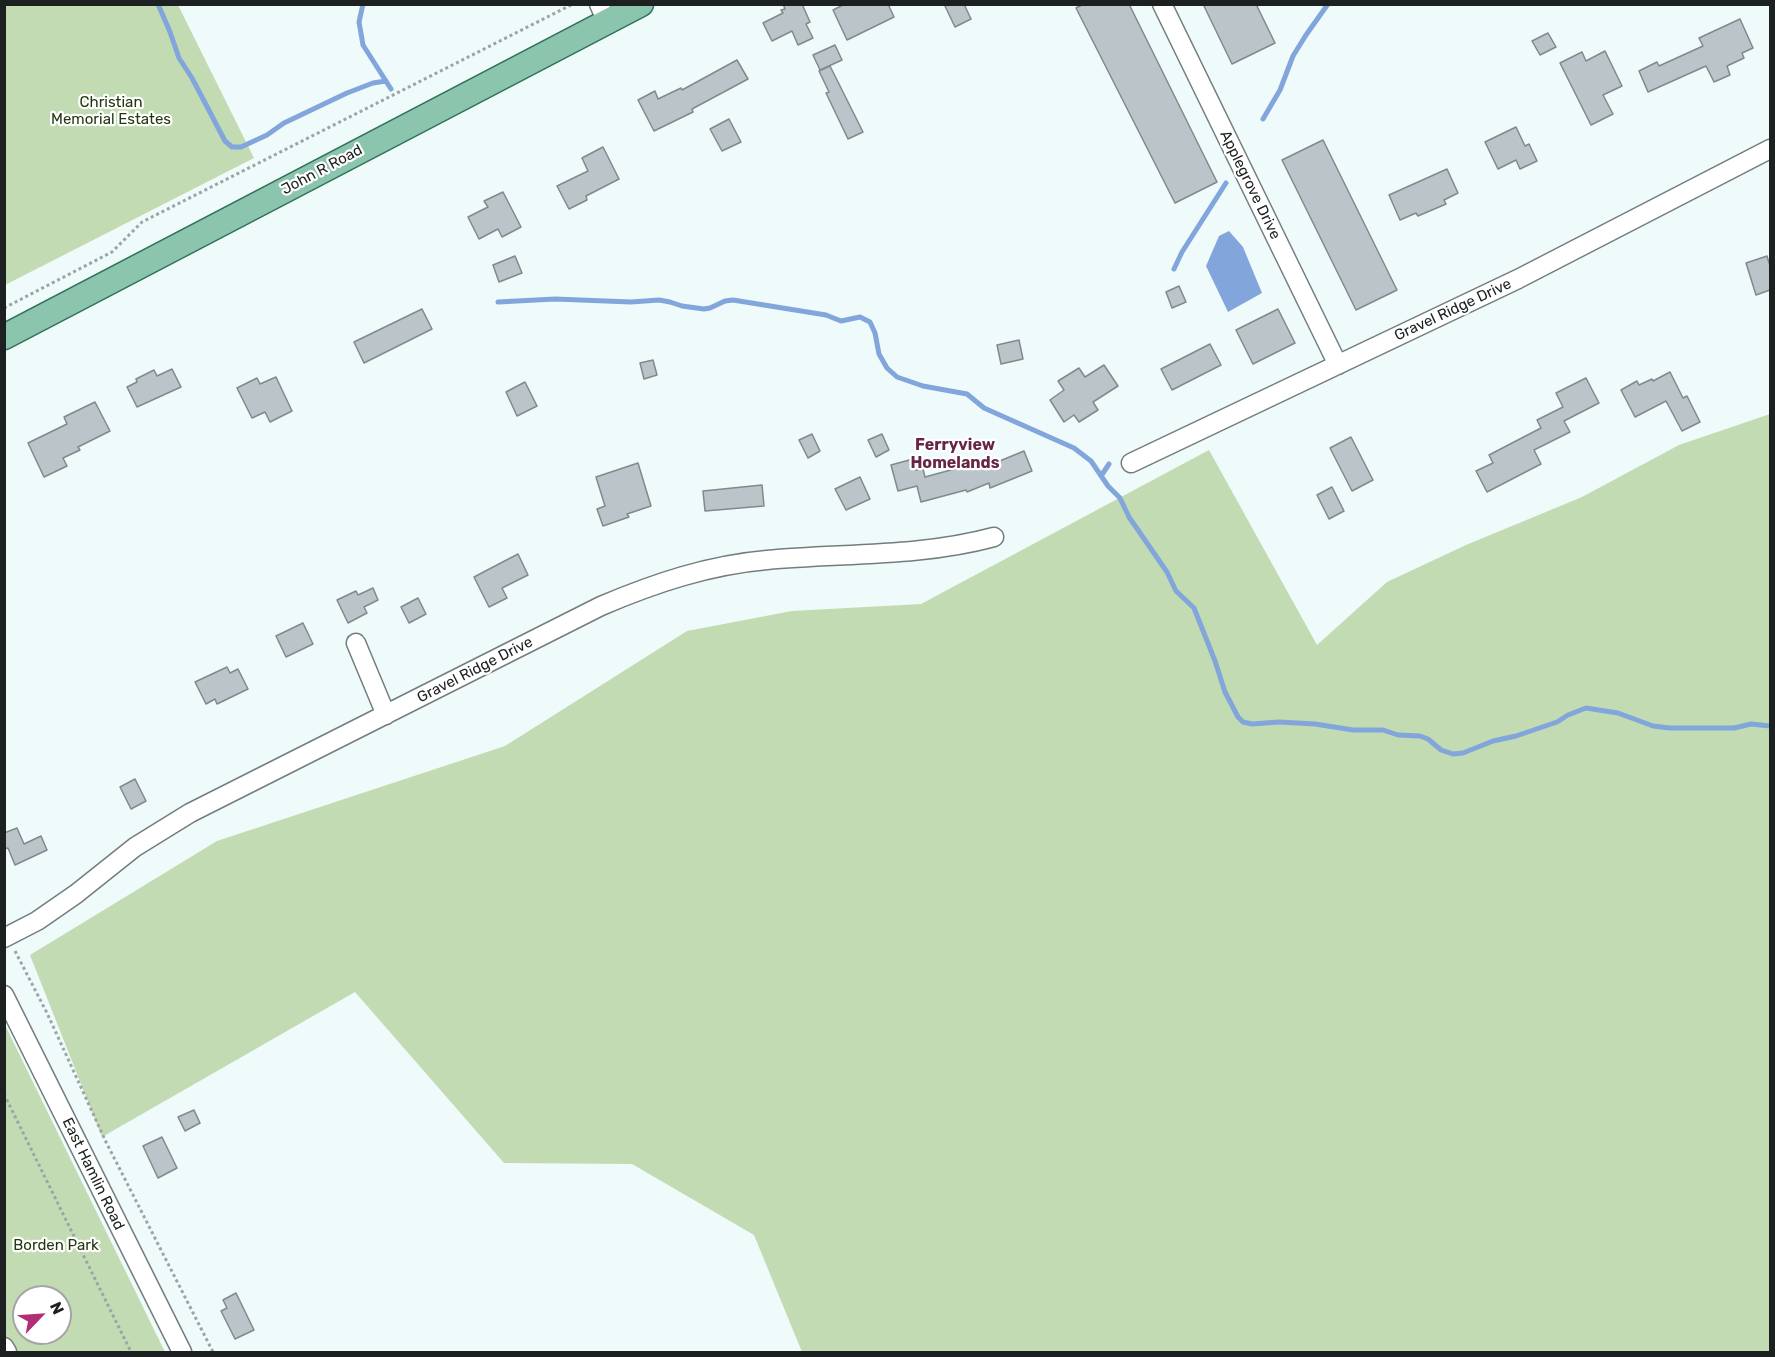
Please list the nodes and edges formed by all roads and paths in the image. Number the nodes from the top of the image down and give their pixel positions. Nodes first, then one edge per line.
1 (573, 4) edge
2 (1162, 4) edge
3 (635, 6) edge
4 (603, 13) edge
5 (1770, 149) edge
6 (4, 308) edge
7 (4, 336) edge
8 (1338, 365) junction
9 (1131, 463) dead end
10 (994, 537) dead end
11 (356, 643) dead end
12 (386, 715) junction
13 (4, 938) edge
14 (17, 955) dead end
15 (4, 995) edge
16 (4, 1094) edge
17 (4, 1347) edge
18 (7, 1353) edge
19 (131, 1353) edge
20 (182, 1353) edge
21 (213, 1353) edge

1 - 6 path
2 - 8 street, Applegrove Drive
3 - 4 main road, John R Road
4 - 7 main road, John R Road
5 - 8 street, Gravel Ridge Drive
8 - 9 street, Gravel Ridge Drive
10 - 12 street, Gravel Ridge Drive
11 - 12 street
12 - 13 street, Gravel Ridge Drive
14 - 21 path
15 - 20 street, East Hamlin Road
16 - 19 path
17 - 18 street

